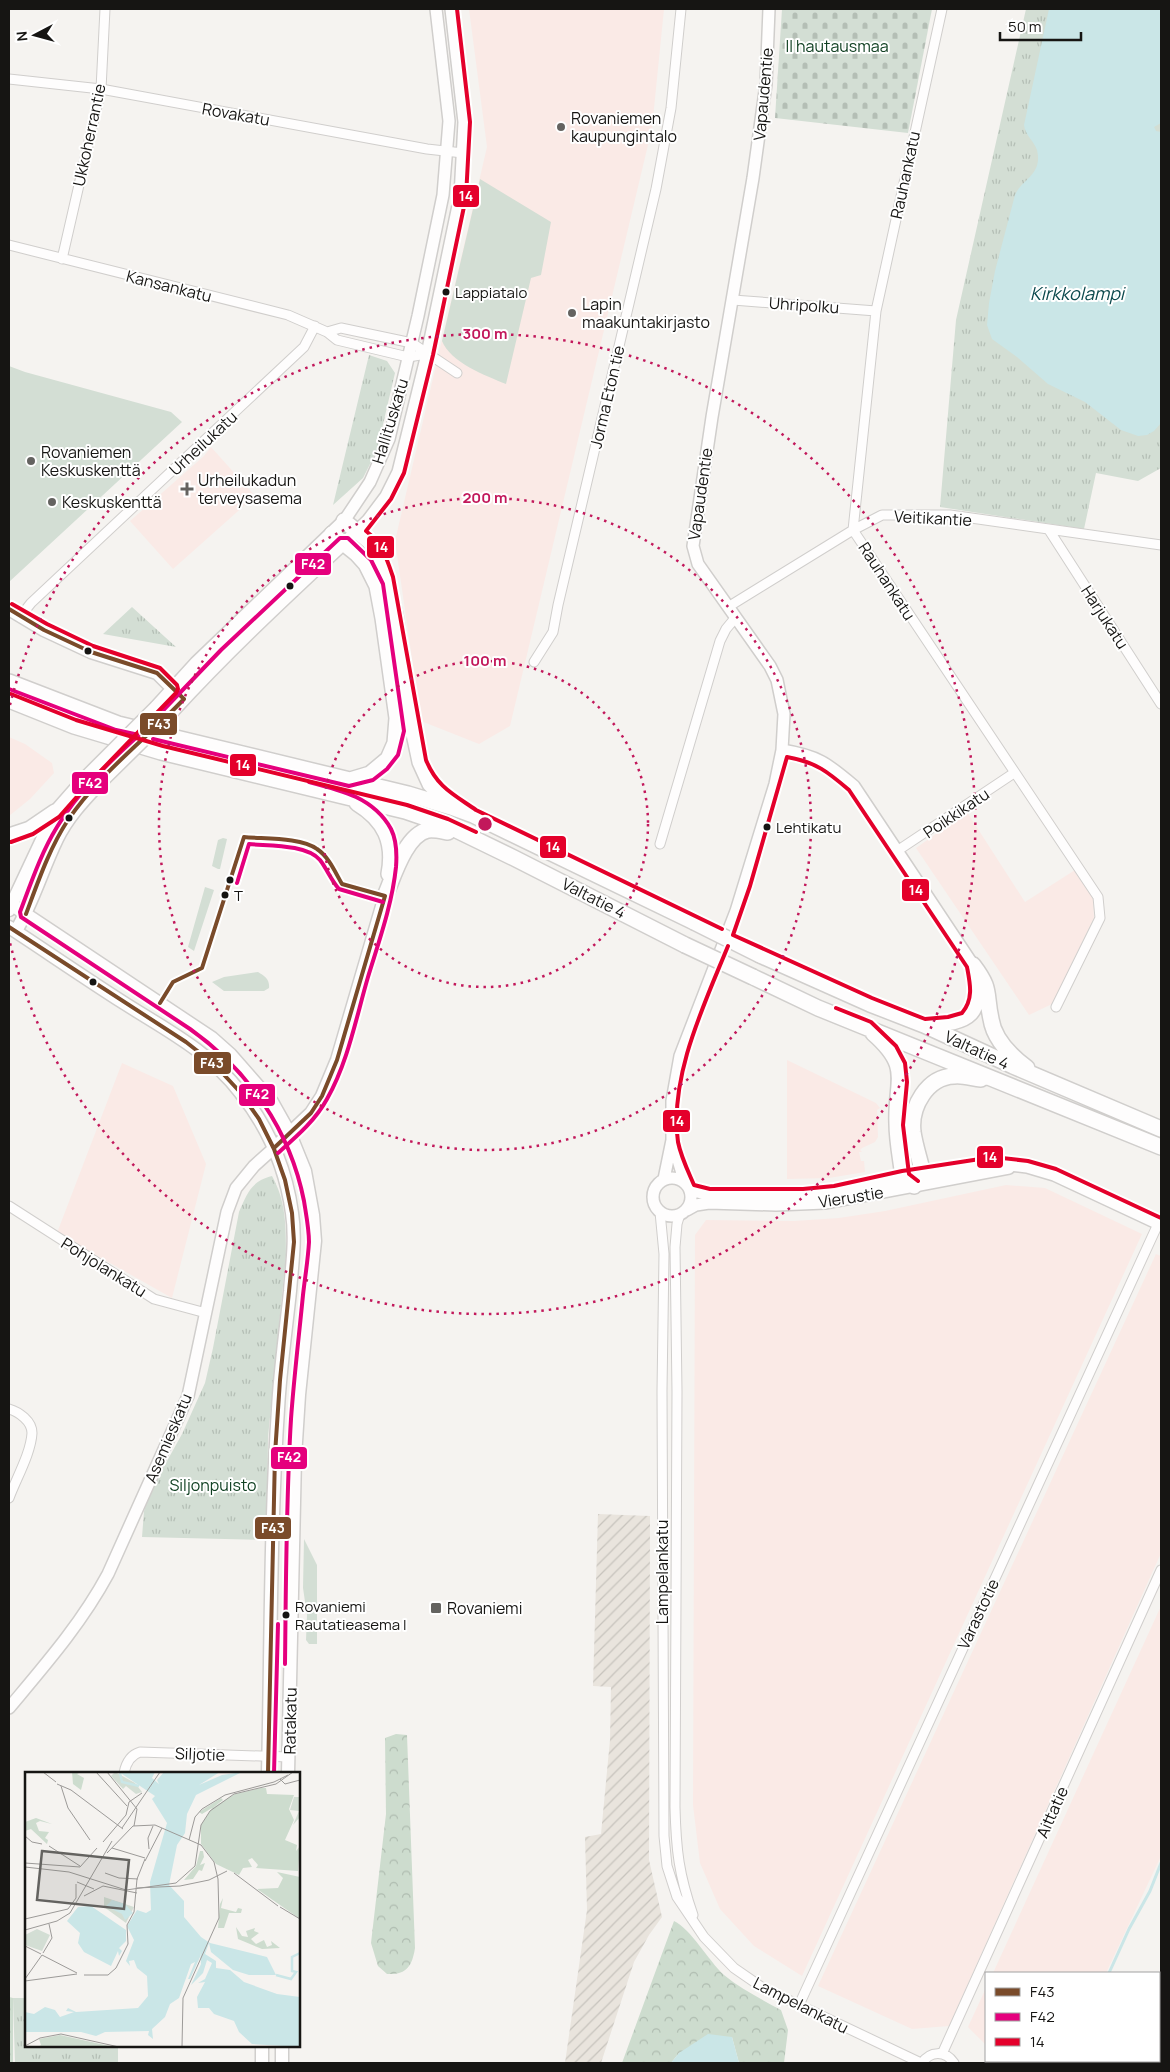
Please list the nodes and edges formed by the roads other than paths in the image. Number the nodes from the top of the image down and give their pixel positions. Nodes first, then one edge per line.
1 (105, 9) edge
2 (436, 9) edge
3 (451, 9) edge
4 (681, 9) edge
5 (769, 9) edge
6 (942, 9) edge
7 (9, 79) edge
8 (102, 89) junction
9 (446, 152) junction
10 (463, 153) junction
11 (9, 246) edge
12 (62, 259) junction
13 (733, 300) junction
14 (876, 311) junction
15 (315, 326) junction
16 (327, 332) junction
17 (412, 343) junction
18 (427, 354) junction
19 (408, 357) junction
20 (457, 373) dead end
21 (344, 521) junction
22 (854, 530) junction
23 (1049, 530) junction
24 (356, 531) junction
25 (332, 534) junction
26 (344, 543) junction
27 (1161, 545) edge
28 (728, 607) junction
29 (9, 610) edge
30 (20, 617) junction
31 (736, 617) junction
32 (534, 662) dead end
33 (9, 682) edge
34 (172, 689) junction
35 (184, 699) junction
36 (9, 700) edge
37 (1161, 704) edge
38 (782, 750) junction
39 (1014, 774) junction
40 (350, 780) junction
41 (349, 798) junction
42 (55, 812) junction
43 (473, 815) junction
44 (9, 836) edge
45 (466, 836) junction
46 (660, 844) dead end
47 (897, 852) junction
48 (385, 896) junction
49 (10, 906) edge
50 (26, 914) junction
51 (12, 929) edge
52 (974, 965) joint
53 (983, 1002) junction
54 (1056, 1007) dead end
55 (924, 1025) junction
56 (866, 1027) junction
57 (1045, 1080) junction
58 (1002, 1082) junction
59 (1161, 1129) edge
60 (290, 1134) junction
61 (672, 1140) junction
62 (1161, 1147) edge
63 (274, 1148) junction
64 (1015, 1166) junction
65 (923, 1174) junction
66 (664, 1179) junction
67 (908, 1182) junction
68 (688, 1186) junction
69 (9, 1206) edge
70 (660, 1212) junction
71 (684, 1212) junction
72 (1160, 1224) edge
73 (206, 1312) junction
74 (9, 1409) edge
75 (9, 1498) edge
76 (1161, 1570) edge
77 (9, 1708) edge
78 (268, 1756) junction
79 (289, 1757) junction
80 (124, 1772) edge
81 (268, 1772) edge
82 (288, 1772) edge
83 (697, 1925) junction
84 (799, 2005) junction
85 (262, 2047) edge
86 (282, 2047) edge
87 (942, 2054) junction
88 (262, 2063) edge
89 (282, 2063) edge
90 (921, 2063) edge
91 (954, 2063) edge

1 - 8 street, Ukkoherrantie
2 - 9 street, Hallituskatu
3 - 10 street, Hallituskatu
4 - 32 street, Jorma Eton tie
5 - 13 street, Vapaudentie
6 - 14 street, Rauhankatu
7 - 8 street, Rovakatu
8 - 9 street, Rovakatu
8 - 12 street, Ukkoherrantie
9 - 10 street, Rovakatu
9 - 17 street, Hallituskatu
10 - 18 street, Hallituskatu
11 - 12 street, Kansankatu
12 - 15 street, Kansankatu
13 - 14 street, Uhripolku
13 - 28 street, Vapaudentie
14 - 22 street, Rauhankatu
15 - 16 street, Kansankatu
15 - 30 street, Urheilukatu
16 - 17 street
16 - 19 street, Kansankatu
17 - 18 street
17 - 19 street, Hallituskatu
18 - 19 street, Kansankatu
18 - 20 street
18 - 24 street, Hallituskatu
19 - 21 street, Hallituskatu
21 - 24 highway
21 - 25 main road, Hallituskatu
22 - 23 street, Veitikantie
22 - 28 street, Veitikantie
22 - 39 street, Rauhankatu
23 - 27 street, Veitikantie
23 - 37 street, Harjukatu
24 - 26 street, Hallituskatu
24 - 43 highway
25 - 26 highway
25 - 34 main road, Hallituskatu
26 - 35 main road, Hallituskatu
26 - 40 highway
28 - 31 street, Vapaudentie
29 - 30 main road
30 - 34 main road
31 - 38 street, Vapaudentie
31 - 46 street
33 - 40 highway, Valtatie 4
34 - 35 main road
34 - 42 main road, Hallituskatu, bridge
35 - 50 main road, Hallituskatu, bridge
36 - 41 highway, Valtatie 4
38 - 47 street
38 - 61 street
39 - 47 street, Poikkikatu
39 - 54 street, Rauhankatu
40 - 43 highway, Valtatie 4
41 - 45 highway, Valtatie 4
41 - 48 highway
42 - 44 highway
42 - 49 main road, Hallituskatu
43 - 55 highway, Valtatie 4, bridge
45 - 48 highway
45 - 56 highway, Valtatie 4, bridge
47 - 52 street
48 - 60 main road
49 - 50 main road, Ratakatu
50 - 51 main road, Hallituskatu
50 - 60 main road, Ratakatu
51 - 63 main road, Ratakatu
52 - 53 highway
53 - 55 highway
53 - 57 highway
55 - 57 highway, Valtatie 4
56 - 58 highway, Valtatie 4
56 - 67 highway
57 - 59 highway, Valtatie 4
58 - 62 highway, Valtatie 4
58 - 65 highway
60 - 63 main road
60 - 79 main road, Ratakatu
61 - 66 street
61 - 68 street
63 - 73 street, Asemieskatu
63 - 78 main road, Ratakatu
64 - 65 street, Vierustie
64 - 67 street, Vierustie
64 - 72 street, Vierustie
65 - 67 highway
66 - 68 street
66 - 70 street
67 - 68 street, Vierustie
67 - 71 street, Vierustie
68 - 71 street
69 - 73 street, Pohjolankatu
70 - 71 street
70 - 83 street, Lampelankatu
71 - 83 street, Lampelankatu
72 - 84 street, Varastotie
73 - 77 street, Asemieskatu
74 - 75 street
76 - 87 street, Aittatie
78 - 79 street, Siljotie
78 - 80 street, Siljotie
78 - 81 main road, Ratakatu
79 - 82 main road, Ratakatu
83 - 84 street, Lampelankatu
84 - 90 street, Lampelankatu
85 - 88 main road
86 - 89 main road
87 - 90 street
87 - 91 street

